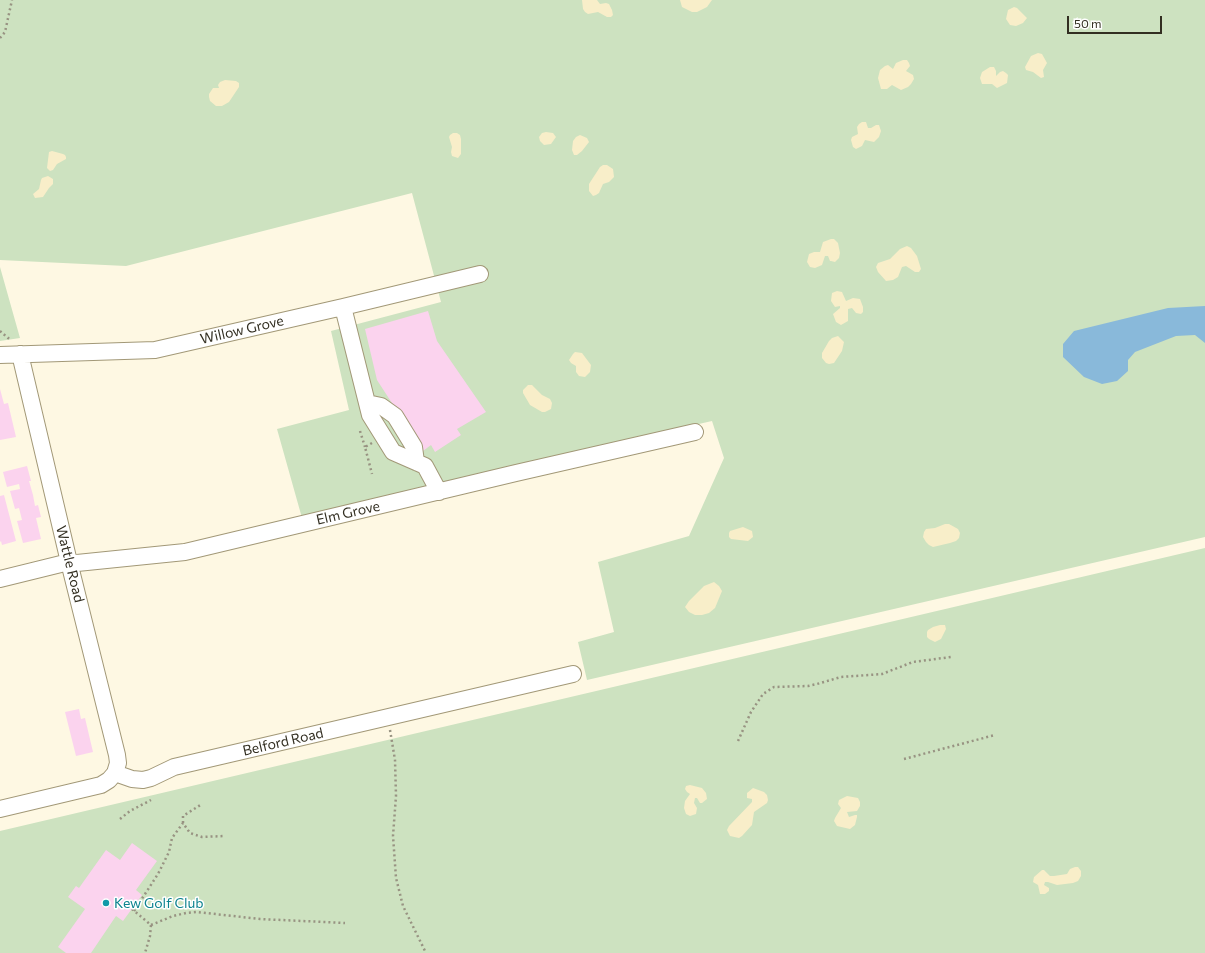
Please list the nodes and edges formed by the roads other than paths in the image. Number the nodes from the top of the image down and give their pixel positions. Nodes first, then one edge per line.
1 (480, 274) dead end
2 (343, 308) junction
3 (20, 354) junction
4 (0, 355) edge
5 (695, 432) dead end
6 (439, 492) junction
7 (69, 562) junction
8 (0, 579) edge
9 (573, 674) dead end
10 (115, 772) junction
11 (0, 809) edge

1 - 2 street, Willow Grove
2 - 3 street, Willow Grove
2 - 6 street
3 - 4 street, Willow Grove
3 - 7 street, Wattle Road
5 - 6 street, Elm Grove
6 - 7 street, Elm Grove
7 - 8 street, Elm Grove
7 - 10 street, Wattle Road
9 - 10 street, Belford Road
10 - 11 street

